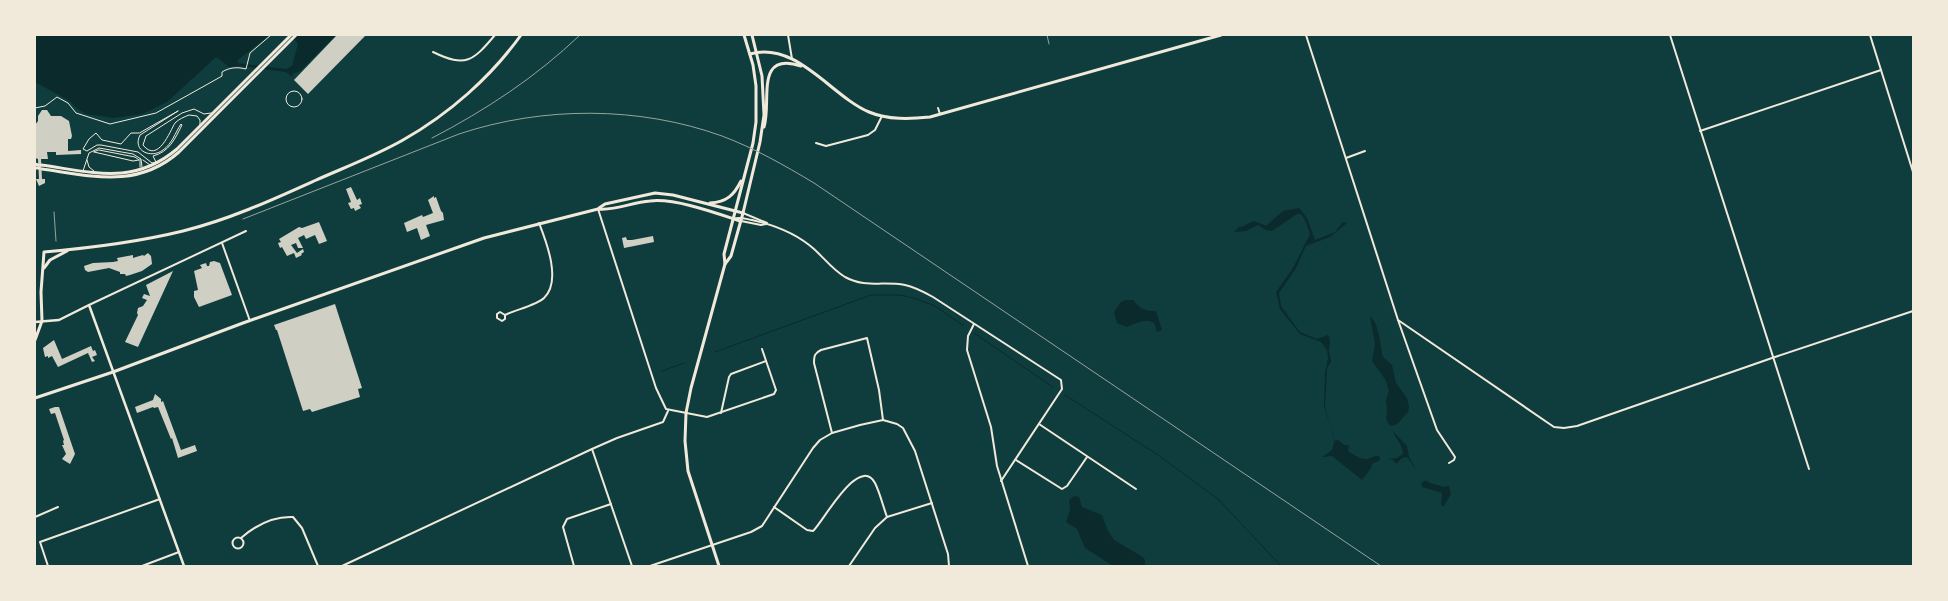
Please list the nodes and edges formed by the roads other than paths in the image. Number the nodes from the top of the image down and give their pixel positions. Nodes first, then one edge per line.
1 (495, 35) edge
2 (521, 35) edge
3 (744, 35) edge
4 (752, 35) edge
5 (788, 35) edge
6 (1221, 35) edge
7 (1306, 35) edge
8 (1670, 35) edge
9 (1870, 35) edge
10 (292, 36) edge
11 (433, 52) dead end
12 (757, 52) junction
13 (750, 54) junction
14 (792, 59) junction
15 (806, 68) junction
16 (1881, 70) junction
17 (299, 105) joint
18 (938, 108) dead end
19 (211, 113) junction
20 (940, 114) junction
21 (882, 116) junction
22 (197, 128) junction
23 (1700, 131) junction
24 (96, 133) joint
25 (760, 142) junction
26 (816, 143) dead end
27 (1365, 151) dead end
28 (138, 156) junction
29 (87, 158) junction
30 (1346, 158) junction
31 (138, 160) joint
32 (144, 161) junction
33 (159, 164) junction
34 (84, 166) junction
35 (152, 166) junction
36 (38, 167) edge
37 (76, 170) junction
38 (140, 170) junction
39 (1913, 172) edge
40 (83, 173) junction
41 (99, 174) junction
42 (134, 174) junction
43 (745, 174) junction
44 (706, 203) junction
45 (598, 209) junction
46 (735, 211) junction
47 (743, 213) junction
48 (733, 219) junction
49 (741, 220) junction
50 (539, 223) junction
51 (768, 224) junction
52 (246, 230) dead end
53 (222, 243) junction
54 (69, 250) junction
55 (725, 264) junction
56 (43, 270) junction
57 (89, 305) junction
58 (1913, 310) edge
59 (505, 315) dead end
60 (1398, 320) junction
61 (42, 321) junction
62 (250, 321) junction
63 (35, 322) edge
64 (974, 324) junction
65 (35, 340) edge
66 (762, 349) dead end
67 (1772, 358) junction
68 (766, 361) junction
69 (113, 372) junction
70 (35, 398) edge
71 (668, 411) junction
72 (686, 413) junction
73 (721, 413) junction
74 (883, 420) junction
75 (1039, 424) junction
76 (832, 433) junction
77 (592, 449) junction
78 (1087, 457) junction
79 (1016, 460) junction
80 (1449, 463) dead end
81 (1809, 469) dead end
82 (1001, 481) junction
83 (1136, 489) dead end
84 (160, 499) junction
85 (932, 503) junction
86 (610, 504) junction
87 (58, 507) dead end
88 (774, 507) junction
89 (35, 517) edge
90 (887, 517) junction
91 (241, 538) junction
92 (712, 545) junction
93 (179, 552) junction
94 (48, 566) edge
95 (142, 566) edge
96 (184, 566) edge
97 (318, 566) edge
98 (342, 566) edge
99 (574, 566) edge
100 (632, 566) edge
101 (650, 566) edge
102 (719, 566) edge
103 (849, 566) edge
104 (949, 566) edge
105 (1028, 566) edge

1 - 11 street
2 - 54 main road
3 - 13 main road
4 - 12 main road
5 - 14 street
6 - 20 main road
7 - 30 street
8 - 23 street
9 - 16 street
10 - 19 main road
10 - 33 main road
12 - 13 main road
12 - 14 main road
12 - 25 main road
13 - 43 main road
14 - 15 main road
15 - 21 main road
15 - 25 main road
16 - 23 street
16 - 39 street
17 - 17 street
18 - 20 street
19 - 22 main road
19 - 22 street
20 - 21 main road
21 - 26 street
22 - 33 main road
23 - 67 street
24 - 24 street
25 - 47 main road
27 - 30 street
28 - 29 street
28 - 32 street
28 - 38 street
28 - 42 street
29 - 34 street
29 - 41 street
30 - 60 street
31 - 31 street
32 - 33 street
32 - 35 street
33 - 35 main road
33 - 42 main road
34 - 37 street
34 - 40 street
35 - 38 main road
36 - 37 main road
36 - 40 main road
37 - 40 main road
38 - 42 main road
40 - 41 main road
40 - 42 main road
41 - 42 main road
43 - 44 main road
43 - 46 main road
44 - 45 main road
44 - 46 main road
45 - 48 main road
45 - 50 main road
45 - 71 street
46 - 47 main road
46 - 48 main road
47 - 49 main road
47 - 51 street
48 - 49 main road
48 - 55 main road
49 - 51 street
49 - 55 main road
50 - 59 street
50 - 62 main road
51 - 64 street
52 - 53 street
53 - 57 street
53 - 62 street
54 - 56 main road
54 - 56 main road
55 - 72 main road
56 - 61 main road
57 - 61 street
57 - 69 street
58 - 67 street
60 - 67 street
60 - 80 street
61 - 63 street
61 - 65 main road
62 - 69 main road
64 - 75 street
64 - 82 street
66 - 68 street
67 - 81 street
68 - 73 street
68 - 73 street
69 - 70 main road
69 - 84 street
71 - 72 street
71 - 77 street
72 - 73 street
72 - 92 main road
74 - 76 street
74 - 76 street
74 - 85 street
75 - 78 street
75 - 79 street
76 - 88 street
77 - 86 street
77 - 98 street
78 - 79 street
78 - 83 street
79 - 82 street
82 - 105 street
84 - 93 street
84 - 94 street
85 - 90 street
85 - 104 street
86 - 99 street
86 - 100 street
87 - 89 street
88 - 90 street
88 - 92 street
90 - 103 street
91 - 91 street
91 - 97 street
92 - 101 street
92 - 102 main road
93 - 95 street
93 - 96 street

